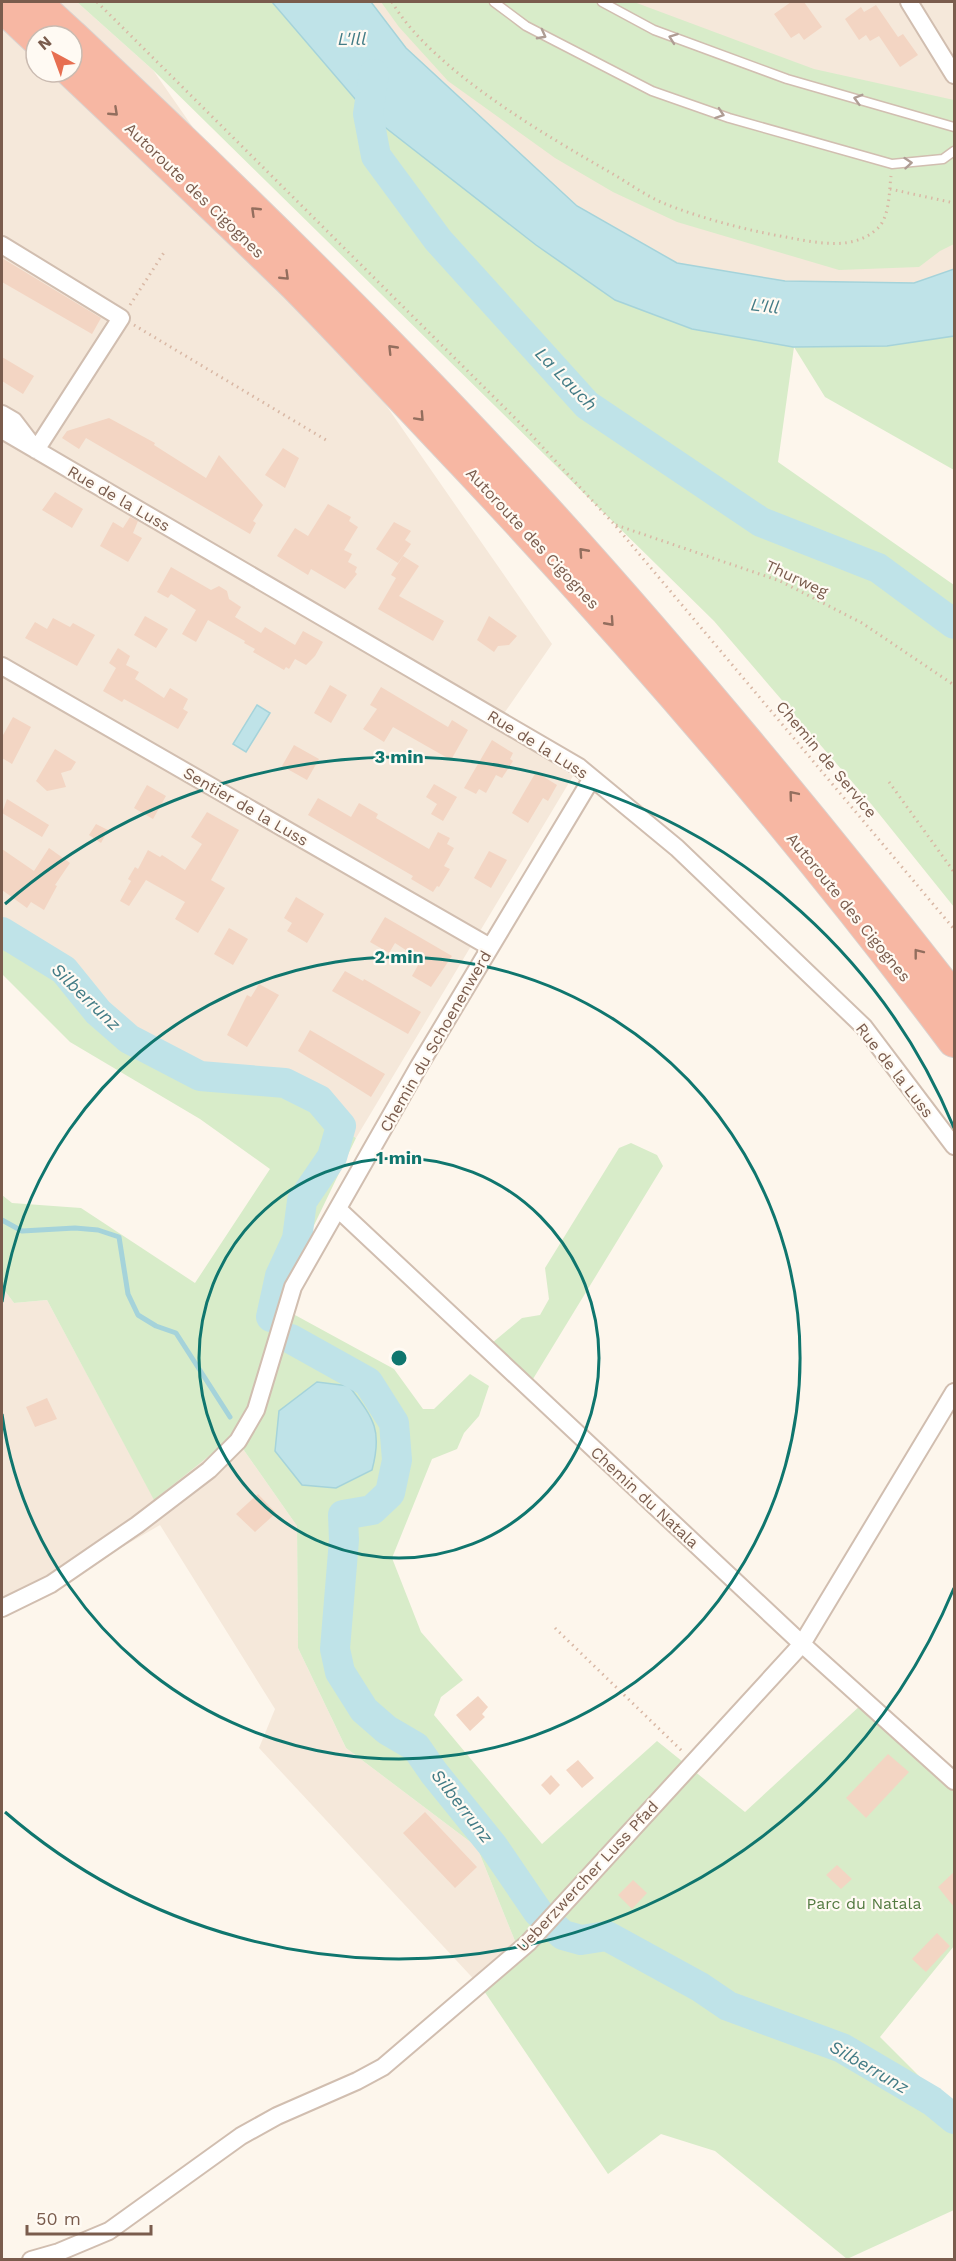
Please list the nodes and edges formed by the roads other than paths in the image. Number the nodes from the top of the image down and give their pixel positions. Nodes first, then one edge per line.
1 (35, 2) edge
2 (494, 2) edge
3 (602, 2) edge
4 (909, 2) edge
5 (2, 6) edge
6 (59, 24) edge
7 (24, 27) edge
8 (84, 48) edge
9 (954, 75) edge
10 (84, 83) edge
11 (954, 127) edge
12 (954, 151) edge
13 (2, 245) edge
14 (2, 414) edge
15 (2, 430) edge
16 (36, 450) junction
17 (2, 666) edge
18 (592, 778) junction
19 (490, 947) junction
20 (954, 999) edge
21 (954, 1041) edge
22 (954, 1146) edge
23 (338, 1209) junction
24 (954, 1392) edge
25 (2, 1608) edge
26 (802, 1644) junction
27 (954, 1781) edge
28 (31, 2259) edge

1 - 6 highway, Autoroute des Cigognes
2 -> 12 lane
11 -> 3 lane
4 - 9 street
5 - 7 highway
20 -> 8 highway, Autoroute des Cigognes
10 -> 21 highway, Autoroute des Cigognes
13 - 16 street
14 - 16 street, Rue de la Luss
15 - 16 street, Rue de la Luss
16 - 18 street, Rue de la Luss
17 - 19 street, Sentier de la Luss
18 - 19 street, Chemin du Schoenenwerd
18 - 22 street, Rue de la Luss
19 - 23 street, Chemin du Schoenenwerd
23 - 25 street, Chemin du Schoenenwerd
23 - 26 street, Chemin du Natala
24 - 26 street, Ueberzwercher Luss Pfad
26 - 27 street, Chemin du Natala
26 - 28 street, Ueberzwercher Luss Pfad

